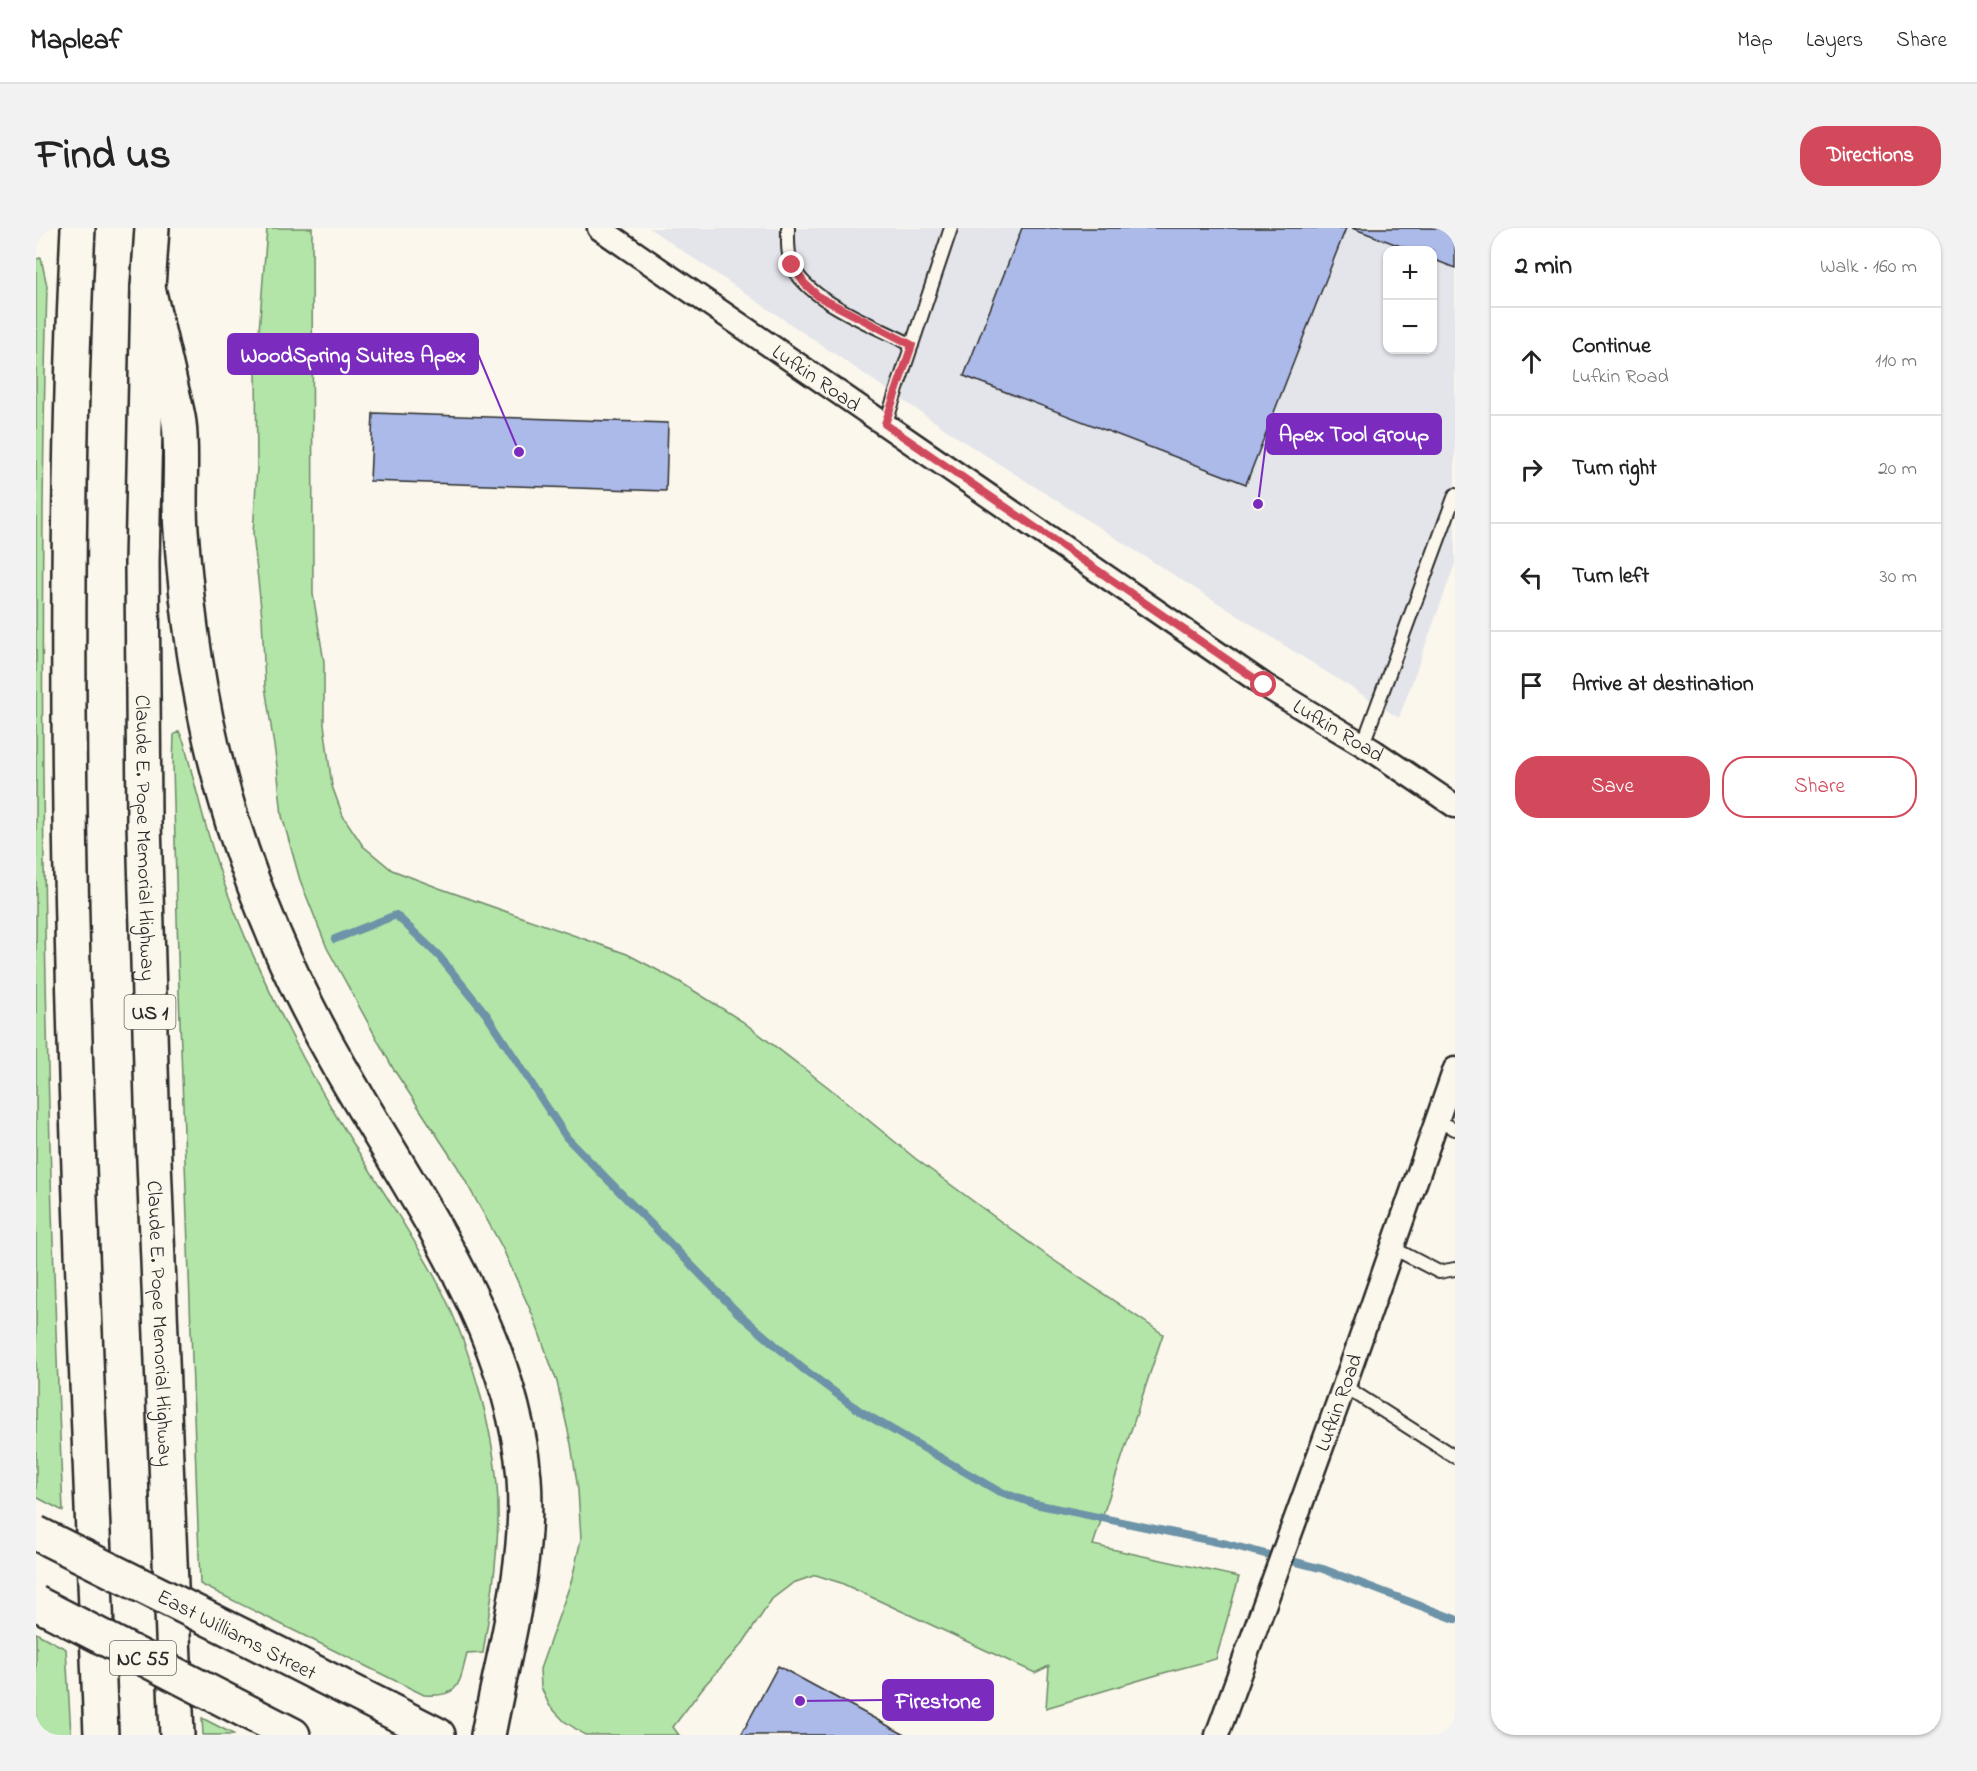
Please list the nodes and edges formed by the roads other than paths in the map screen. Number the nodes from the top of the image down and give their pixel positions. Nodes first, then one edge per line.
1 (78, 228) edge
2 (152, 228) edge
3 (599, 228) edge
4 (788, 228) edge
5 (951, 228) edge
6 (148, 288) junction
7 (912, 345) junction
8 (885, 424) junction
9 (1455, 495) edge
10 (1363, 744) junction
11 (1455, 806) edge
12 (1455, 1069) edge
13 (1446, 1125) edge
14 (1393, 1248) junction
15 (1455, 1269) edge
16 (1344, 1386) junction
17 (1455, 1457) edge
18 (36, 1533) edge
19 (36, 1602) edge
20 (101, 1735) edge
21 (177, 1735) edge
22 (293, 1735) edge
23 (438, 1735) edge
24 (488, 1735) edge
25 (1217, 1735) edge

1 - 20 highway
2 - 6 highway, Claude E. Pope Memorial Highway / US 1
3 - 8 street, Lufkin Road
4 - 7 lane
5 - 7 lane
6 - 21 highway, Claude E. Pope Memorial Highway / US 1
6 - 24 highway
7 - 8 lane
8 - 10 street, Lufkin Road
9 - 10 lane
10 - 11 street, Lufkin Road
12 - 13 street, Lufkin Road
13 - 14 street, Lufkin Road
14 - 15 lane
14 - 16 street, Lufkin Road
16 - 17 lane
16 - 25 street, Lufkin Road
18 - 23 highway, East Williams Street, bridge
19 - 22 highway, NC 55, bridge

